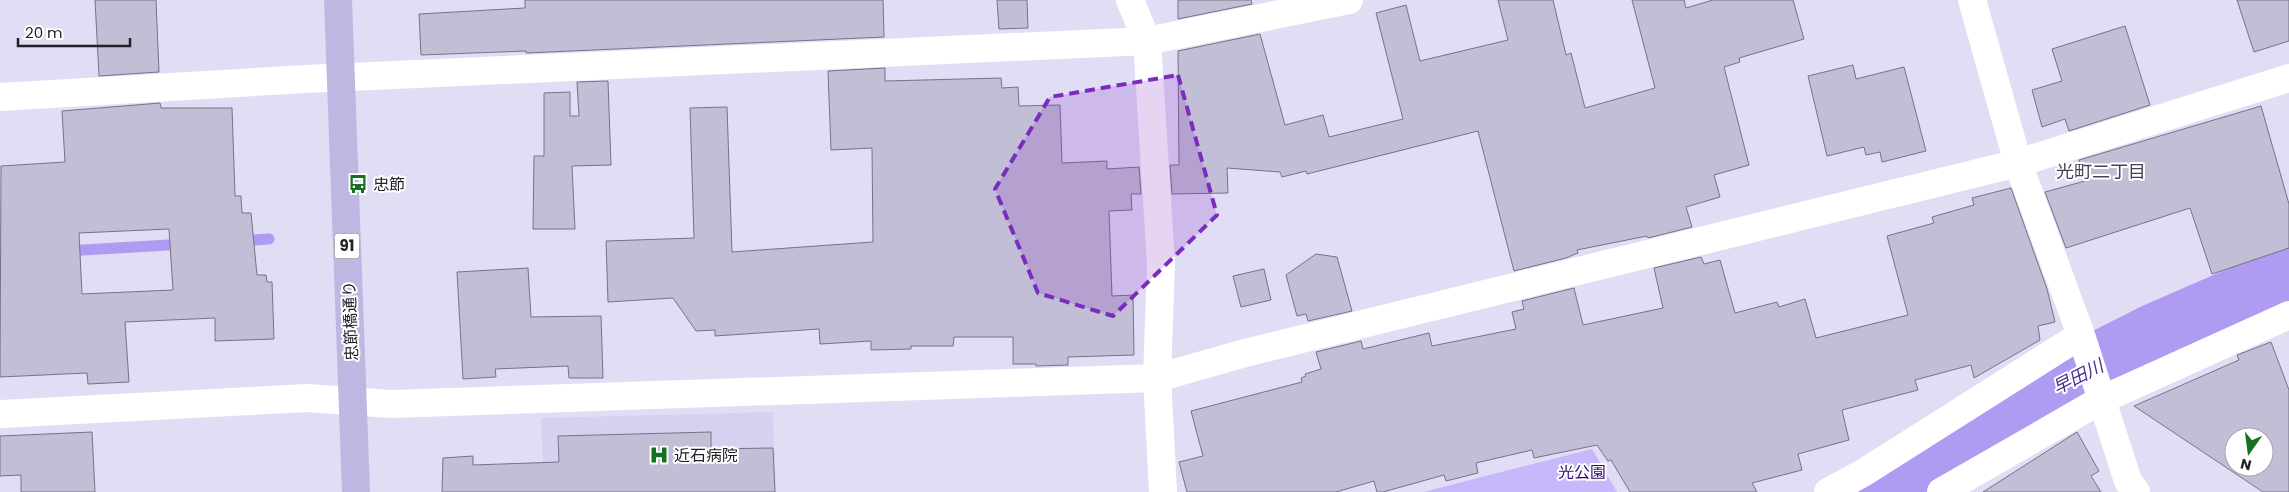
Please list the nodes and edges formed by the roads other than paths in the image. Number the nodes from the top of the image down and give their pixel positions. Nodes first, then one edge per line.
1 (338, 0) edge
2 (1130, 0) edge
3 (1349, 0) edge
4 (1972, 0) edge
5 (1147, 41) junction
6 (341, 78) junction
7 (2289, 78) edge
8 (0, 97) edge
9 (2018, 163) junction
10 (2289, 315) edge
11 (2083, 343) junction
12 (1157, 378) junction
13 (2099, 395) junction
14 (353, 401) junction
15 (0, 414) edge
16 (356, 492) edge
17 (1163, 492) edge
18 (1828, 492) edge
19 (1941, 492) edge
20 (2136, 492) edge

1 - 6 main road, 忠節橋通り / 91
2 - 5 street
3 - 5 street
4 - 9 street
5 - 6 street
5 - 12 street
6 - 8 street
6 - 14 main road, 忠節橋通り / 91
7 - 9 street
9 - 11 street
9 - 12 street
10 - 13 street
11 - 13 street
11 - 18 street
12 - 14 street
12 - 17 street
13 - 19 street
13 - 20 street
14 - 15 street
14 - 16 main road, 忠節橋通り / 91

